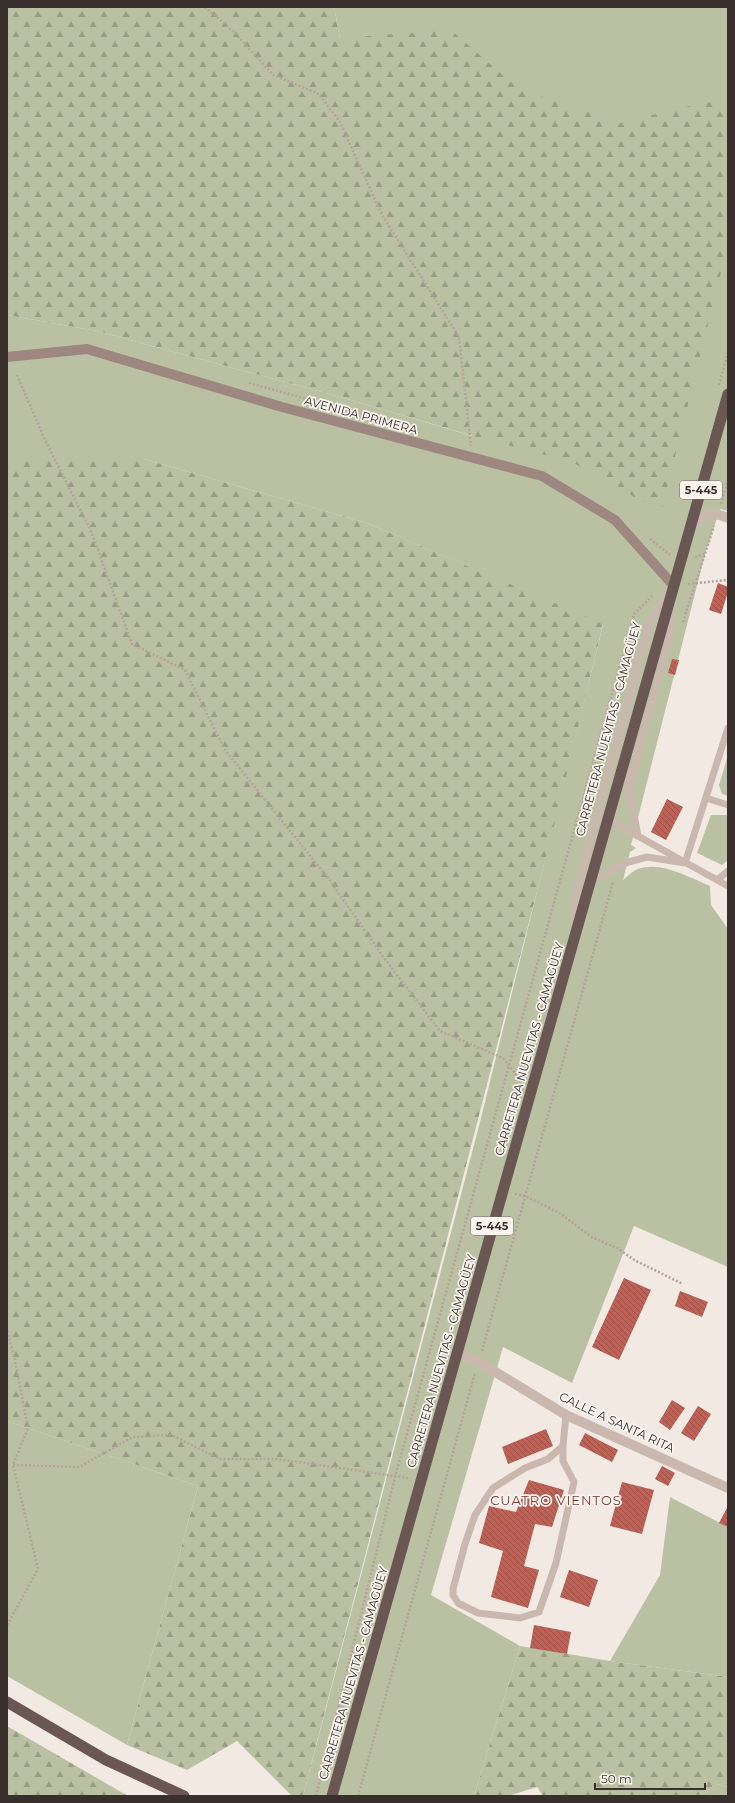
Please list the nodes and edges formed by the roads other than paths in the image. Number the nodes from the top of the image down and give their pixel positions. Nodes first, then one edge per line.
1 (7, 357) edge
2 (728, 394) edge
3 (728, 518) edge
4 (691, 527) junction
5 (673, 585) junction
6 (728, 728) edge
7 (623, 761) junction
8 (628, 788) junction
9 (706, 798) junction
10 (728, 805) edge
11 (607, 819) junction
12 (638, 836) junction
13 (685, 862) junction
14 (728, 871) edge
15 (717, 880) junction
16 (589, 883) junction
17 (728, 886) edge
18 (575, 932) junction
19 (457, 1352) junction
20 (566, 1415) junction
21 (563, 1446) junction
22 (728, 1488) edge
23 (7, 1702) edge
24 (184, 1796) edge
25 (332, 1796) edge

1 - 5 main road, AVENIDA PRIMERA
2 - 4 highway, CARRETERA NUEVITAS - CAMAGÜEY / 5-445
3 - 4 street
4 - 5 highway, CARRETERA NUEVITAS - CAMAGÜEY / 5-445
5 - 7 highway, CARRETERA NUEVITAS - CAMAGÜEY / 5-445
5 - 8 lane
5 - 18 lane, CARRETERA NUEVITAS - CAMAGÜEY
6 - 9 lane
7 - 8 lane
7 - 11 highway, CARRETERA NUEVITAS - CAMAGÜEY / 5-445
8 - 12 lane
9 - 10 lane
9 - 13 lane
11 - 12 lane
11 - 16 highway, CARRETERA NUEVITAS - CAMAGÜEY / 5-445
12 - 13 lane
13 - 15 lane
13 - 16 lane
14 - 15 lane
15 - 17 lane
16 - 18 highway, CARRETERA NUEVITAS - CAMAGÜEY / 5-445
18 - 19 highway, CARRETERA NUEVITAS - CAMAGÜEY / 5-445
19 - 20 street, CALLE A SANTA RITA
19 - 25 highway, CARRETERA NUEVITAS - CAMAGÜEY / 5-445
20 - 21 lane
20 - 22 street, CALLE A SANTA RITA
21 - 21 lane
23 - 24 highway

